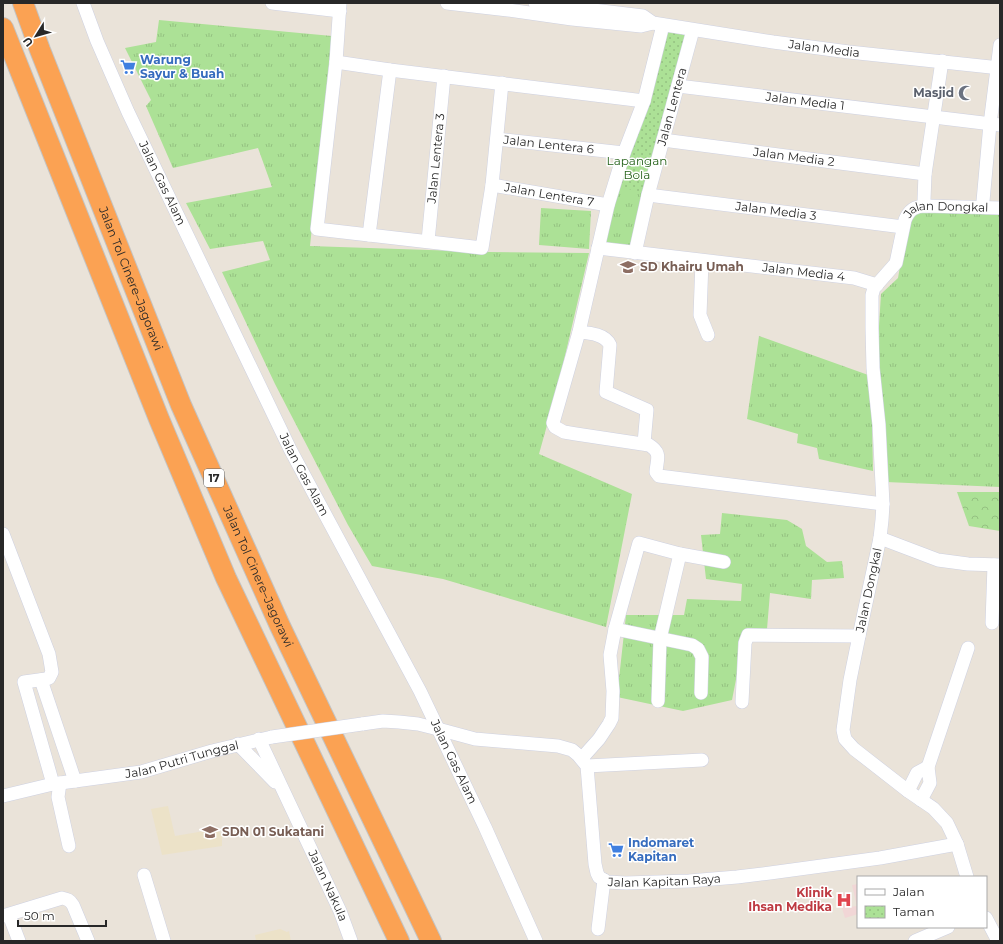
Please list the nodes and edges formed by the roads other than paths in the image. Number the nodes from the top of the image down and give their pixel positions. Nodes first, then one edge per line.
1 (23, 3) edge
2 (83, 3) edge
3 (272, 3) edge
4 (447, 3) edge
5 (535, 3) edge
6 (509, 6) edge
7 (340, 7) edge
8 (554, 11) junction
9 (658, 24) junction
10 (3, 28) edge
11 (692, 30) junction
12 (1000, 45) edge
13 (942, 61) junction
14 (336, 62) junction
15 (998, 68) edge
16 (390, 70) junction
17 (444, 76) junction
18 (502, 83) junction
19 (678, 86) junction
20 (644, 101) junction
21 (933, 117) junction
22 (995, 124) edge
23 (497, 138) junction
24 (663, 140) junction
25 (624, 153) junction
26 (925, 174) junction
27 (492, 185) junction
28 (648, 194) junction
29 (924, 200) dead end
30 (983, 201) dead end
31 (608, 206) junction
32 (1000, 208) edge
33 (903, 227) junction
34 (369, 236) junction
35 (428, 241) junction
36 (598, 248) junction
37 (635, 253) junction
38 (702, 261) junction
39 (877, 285) junction
40 (579, 332) junction
41 (708, 335) dead end
42 (644, 443) junction
43 (883, 504) junction
44 (3, 534) edge
45 (880, 538) junction
46 (680, 554) junction
47 (724, 562) dead end
48 (997, 565) edge
49 (992, 623) dead end
50 (615, 629) junction
51 (859, 636) junction
52 (660, 639) junction
53 (968, 648) dead end
54 (41, 680) junction
55 (701, 693) dead end
56 (658, 701) dead end
57 (742, 702) dead end
58 (438, 729) junction
59 (259, 739) junction
60 (238, 744) junction
61 (702, 760) dead end
62 (584, 762) junction
63 (928, 767) junction
64 (75, 781) junction
65 (56, 784) junction
66 (282, 789) junction
67 (908, 791) junction
68 (3, 796) edge
69 (922, 800) junction
70 (957, 844) junction
71 (69, 846) dead end
72 (144, 875) dead end
73 (967, 876) edge
74 (604, 880) junction
75 (6, 916) edge
76 (992, 923) edge
77 (946, 928) edge
78 (598, 929) dead end
79 (20, 941) edge
80 (88, 941) edge
81 (164, 941) edge
82 (351, 941) edge
83 (399, 941) edge
84 (431, 941) edge
85 (536, 941) edge
86 (915, 941) edge
87 (998, 941) edge

1 - 84 highway, Jalan Tol Cinere–Jagorawi / 17
2 - 58 street, Jalan Gas Alam
3 - 7 street
4 - 6 street
5 - 8 street
6 - 8 street
7 - 14 street
8 - 9 street, Jalan Media
9 - 11 street, Jalan Media
9 - 20 street
10 - 83 highway, 17
11 - 13 street, Jalan Media
11 - 19 street, Jalan Lentera
12 - 15 street
13 - 15 street, Jalan Media
13 - 21 street
14 - 16 street
14 - 34 street
15 - 22 street
16 - 17 street
16 - 34 street
17 - 18 street
17 - 35 street, Jalan Lentera 3
18 - 20 street
18 - 23 street
19 - 21 street, Jalan Media 1
19 - 24 street, Jalan Lentera
20 - 25 street
21 - 22 street, Jalan Media 1
21 - 26 street
22 - 30 street
23 - 25 street, Jalan Lentera 6
23 - 27 street
24 - 26 street, Jalan Media 2
24 - 28 street, Jalan Lentera
25 - 31 street
26 - 29 street
27 - 31 street, Jalan Lentera 7
27 - 35 street
28 - 33 street, Jalan Media 3
28 - 37 street, Jalan Lentera
31 - 36 street
32 - 33 street, Jalan Dongkal
33 - 39 street, Jalan Dongkal
34 - 35 street
36 - 37 street, Jalan Media 4
36 - 40 street
37 - 38 street, Jalan Media 4
38 - 39 street, Jalan Media 4
38 - 41 street
39 - 43 street, Jalan Dongkal
40 - 42 street
40 - 42 street
42 - 43 street
43 - 45 street, Jalan Dongkal
44 - 54 street
45 - 48 street
45 - 51 street, Jalan Dongkal
46 - 47 street
46 - 50 street
46 - 52 street
48 - 49 street
50 - 52 street
50 - 62 street
51 - 57 street
51 - 67 street, Jalan Dongkal
52 - 55 street
52 - 56 street
53 - 63 street
54 - 64 street
54 - 65 street
58 - 59 street, Jalan Putri Tunggal, bridge
58 - 62 street
58 - 85 street, Jalan Gas Alam
59 - 60 street, Jalan Putri Tunggal
59 - 66 street, Jalan Nakula
60 - 64 street, Jalan Putri Tunggal
60 - 66 street, Jalan Nakula
61 - 62 street
62 - 74 street, Jalan Kapitan Raya
63 - 67 street
63 - 69 street
64 - 65 street, Jalan Putri Tunggal
65 - 68 street, Jalan Putri Tunggal
65 - 71 street
66 - 82 street, Jalan Nakula
67 - 69 street, Jalan Dongkal
69 - 70 street, Jalan Dongkal
70 - 73 street, Jalan Dongkal
70 - 74 street, Jalan Kapitan Raya
72 - 81 street
74 - 78 street
75 - 79 street
75 - 80 street
76 - 87 street
77 - 86 street

